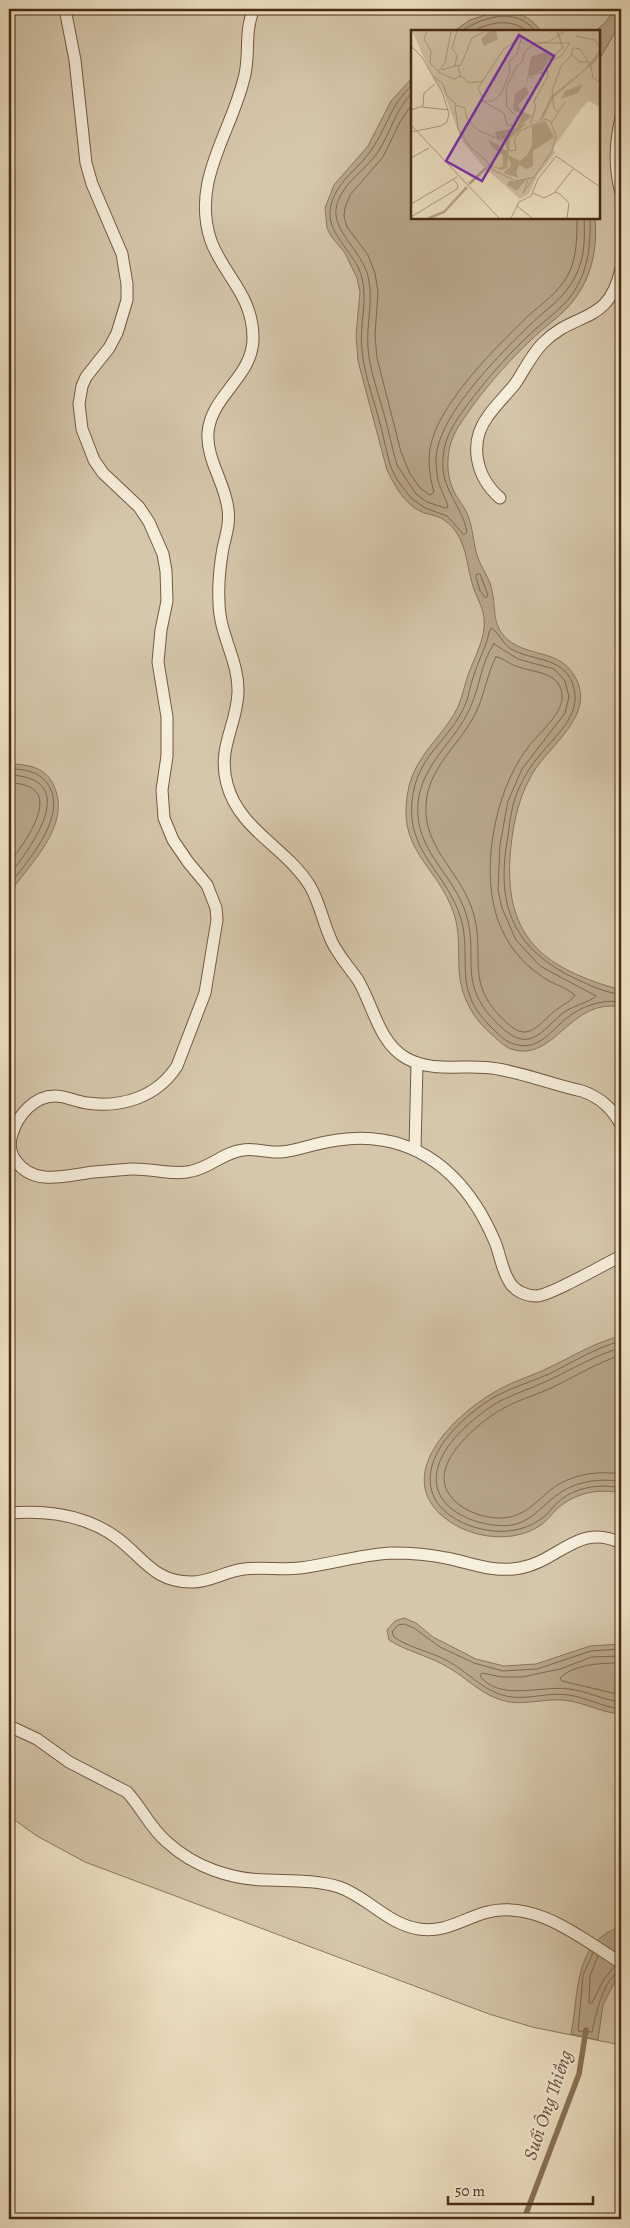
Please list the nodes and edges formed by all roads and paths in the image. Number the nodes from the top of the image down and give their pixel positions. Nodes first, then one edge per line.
1 (65, 9) edge
2 (254, 9) edge
3 (621, 117) edge
4 (621, 194) edge
5 (621, 268) edge
6 (500, 498) dead end
7 (417, 1063) junction
8 (621, 1125) edge
9 (11, 1130) edge
10 (415, 1149) junction
11 (621, 1256) edge
12 (9, 1513) edge
13 (621, 1543) edge
14 (9, 1726) edge
15 (621, 1963) edge

1 - 9 lane
2 - 7 lane
3 - 4 lane
5 - 6 lane
7 - 8 lane
7 - 10 lane
9 - 10 lane
10 - 11 lane
12 - 13 lane
14 - 15 lane

